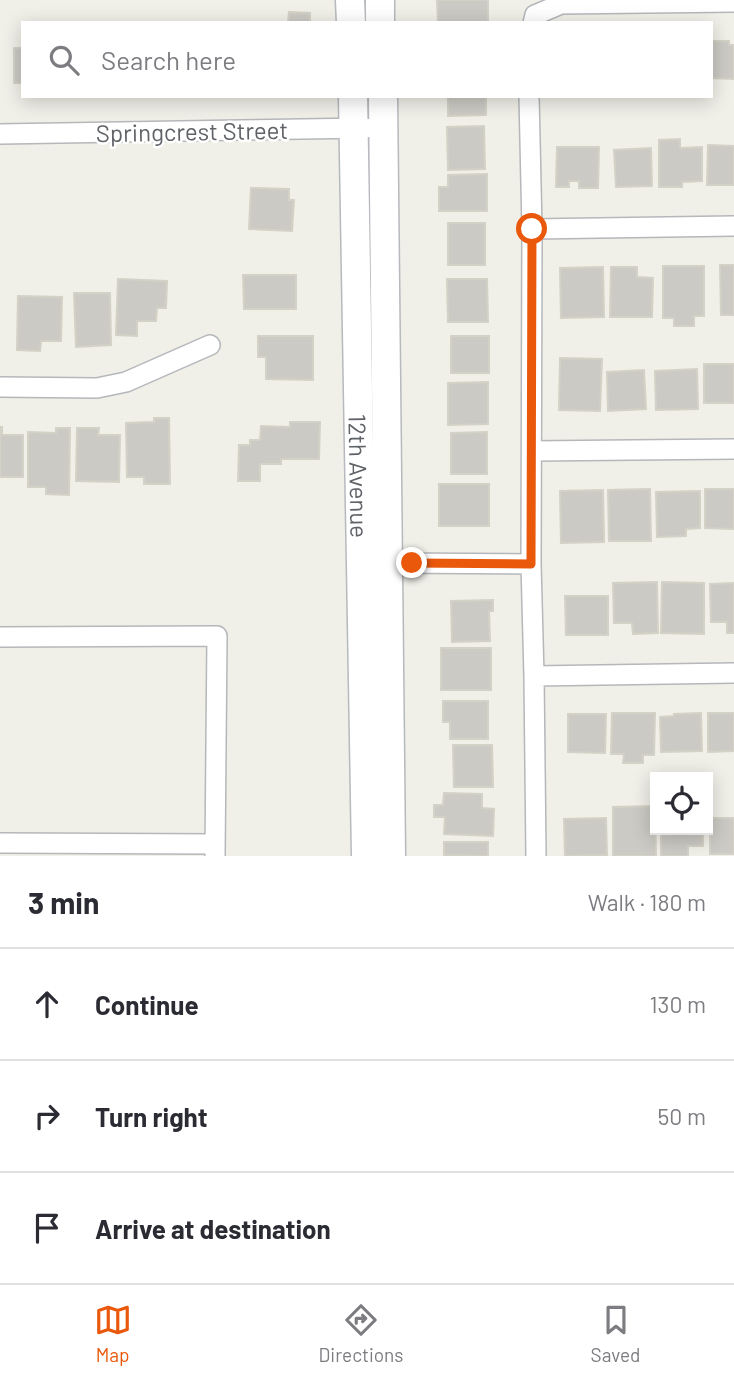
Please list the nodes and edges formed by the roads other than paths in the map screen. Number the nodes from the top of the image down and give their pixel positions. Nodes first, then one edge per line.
1 (350, 0) edge
2 (380, 0) edge
3 (734, 2) edge
4 (351, 21) edge
5 (380, 21) edge
6 (534, 21) edge
7 (353, 98) edge
8 (383, 98) edge
9 (529, 98) edge
10 (354, 128) junction
11 (384, 128) junction
12 (0, 134) edge
13 (734, 226) edge
14 (532, 229) junction
15 (210, 345) dead end
16 (358, 372) junction
17 (0, 387) edge
18 (734, 449) edge
19 (532, 451) junction
20 (387, 563) junction
21 (531, 564) junction
22 (0, 637) edge
23 (734, 673) edge
24 (534, 676) junction
25 (4, 847) edge
26 (215, 850) edge
27 (366, 856) edge
28 (391, 856) edge
29 (536, 856) edge

1 - 4 street
2 - 5 street
3 - 6 street
7 - 10 street, 12th Avenue
8 - 11 street, 12th Avenue
9 - 14 street
10 - 11 street, Springcrest Street
10 - 12 street, Springcrest Street
10 - 16 street, 12th Avenue
11 - 20 street, 12th Avenue
13 - 14 street
14 - 19 street
15 - 17 street
16 - 20 street
16 - 27 street, 12th Avenue
18 - 19 street
19 - 21 street
20 - 21 street
20 - 28 street, 12th Avenue
21 - 24 street
22 - 26 street
23 - 24 street
24 - 29 street
25 - 26 street

